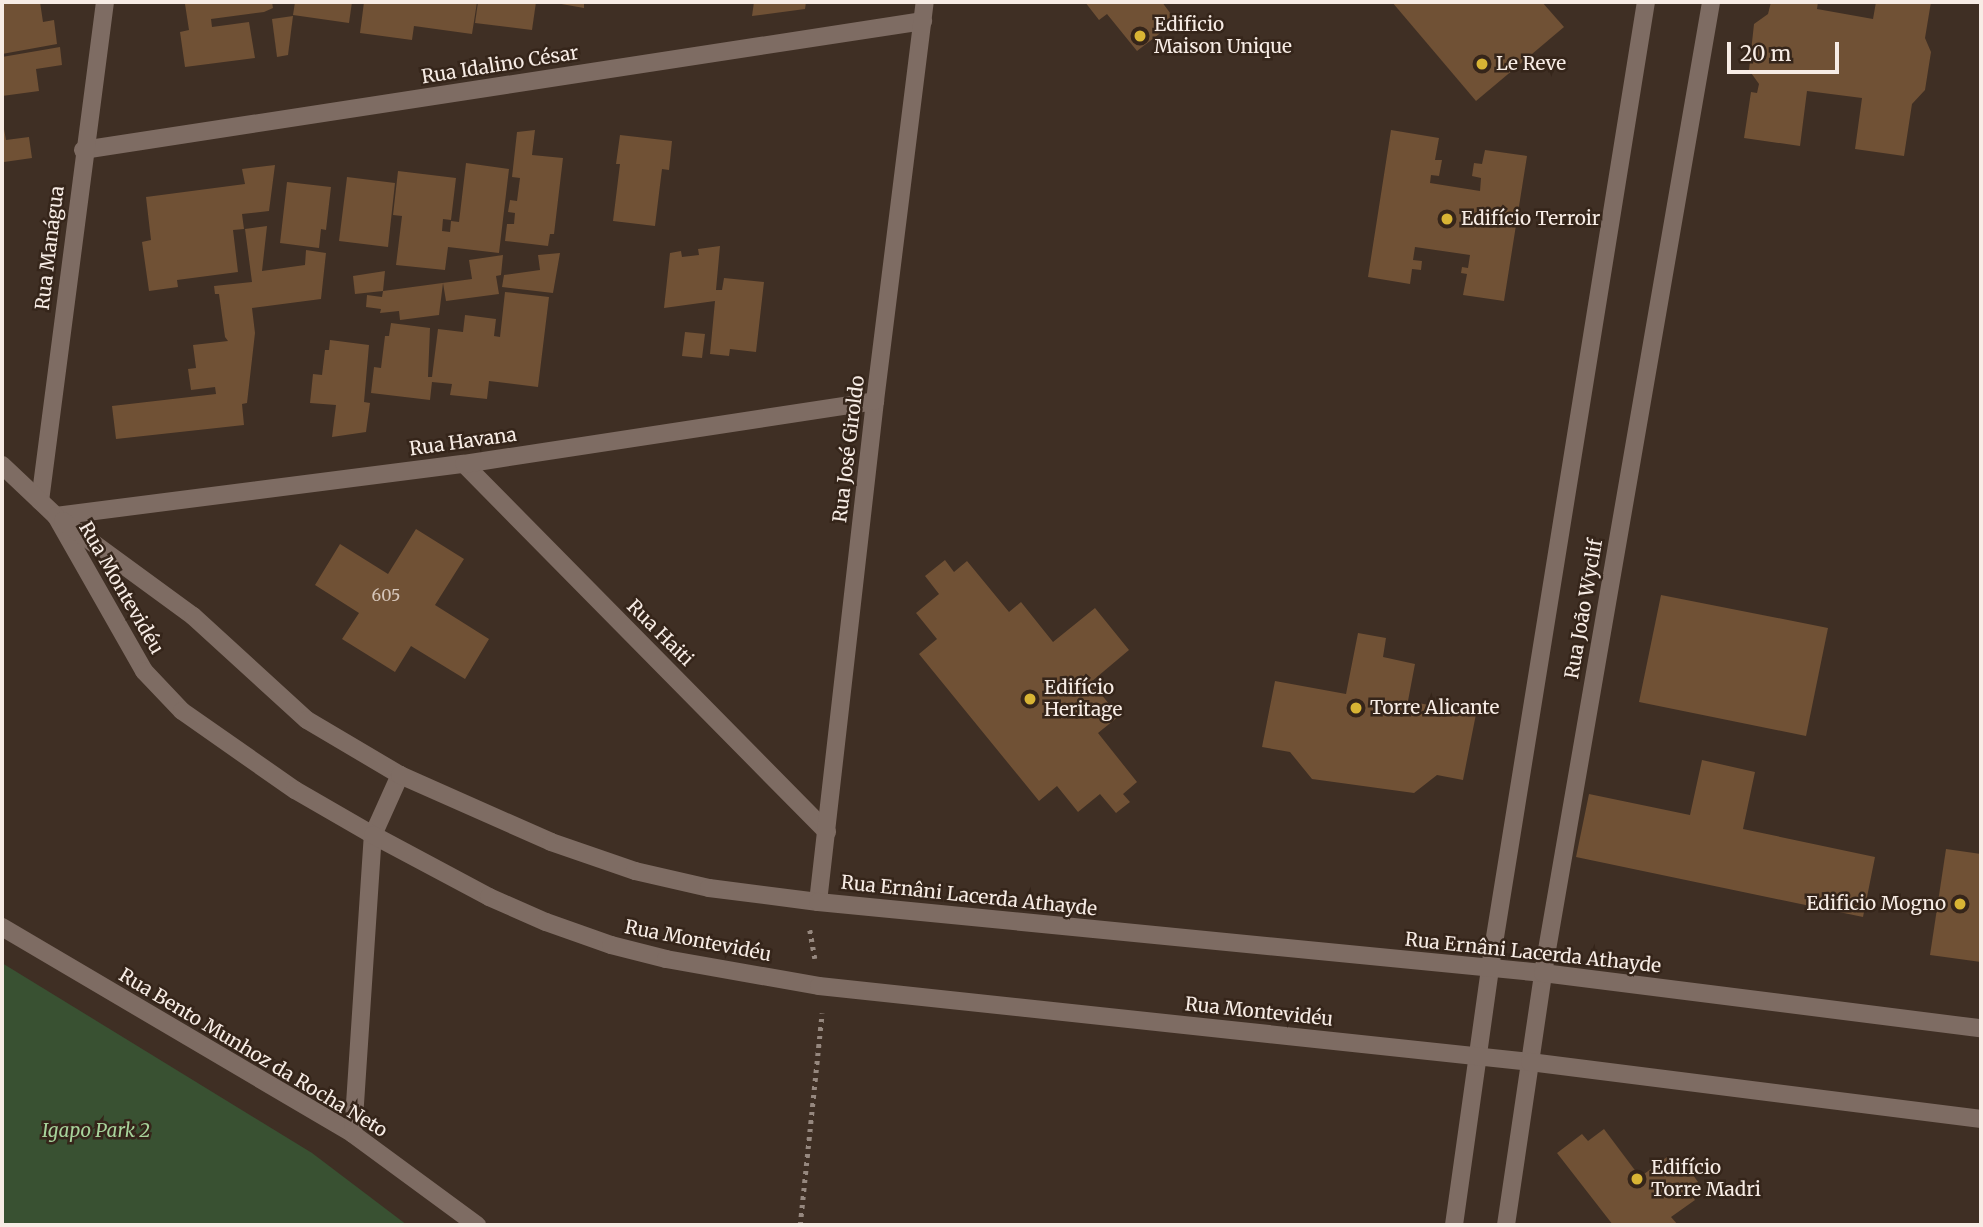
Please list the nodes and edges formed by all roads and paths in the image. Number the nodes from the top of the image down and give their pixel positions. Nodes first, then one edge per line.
1 (104, 2) edge
2 (925, 2) edge
3 (1646, 2) edge
4 (1711, 2) edge
5 (923, 21) junction
6 (83, 150) junction
7 (875, 401) junction
8 (464, 464) junction
9 (2, 465) edge
10 (40, 500) junction
11 (56, 516) junction
12 (400, 775) junction
13 (827, 832) junction
14 (373, 835) junction
15 (818, 902) junction
16 (2, 927) edge
17 (1490, 968) junction
18 (1543, 973) junction
19 (1981, 1028) edge
20 (1477, 1056) junction
21 (1530, 1062) junction
22 (1981, 1119) edge
23 (353, 1134) junction
24 (477, 1225) edge
25 (1454, 1225) edge
26 (1506, 1225) edge

1 - 6 street, Rua Manágua
2 - 5 street, Rua José Giroldo
3 - 17 street, Rua João Wyclif
4 - 18 street, Rua João Wyclif
5 - 6 street, Rua Idalino César
5 - 7 street, Rua José Giroldo
6 - 10 street, Rua Manágua
7 - 8 street, Rua Havana
7 - 13 street, Rua José Giroldo
8 - 11 street, Rua Havana
8 - 13 street, Rua Haiti
9 - 10 street, Rua Montevidéu
10 - 11 street, Rua Montevidéu
11 - 12 street, Rua Ernâni Lacerda Athayde
11 - 14 street, Rua Montevidéu
12 - 14 street
12 - 15 street, Rua Ernâni Lacerda Athayde
13 - 15 street, Rua José Giroldo
14 - 20 street, Rua Montevidéu
14 - 23 street
15 - 17 street, Rua Ernâni Lacerda Athayde
16 - 23 street, Rua Bento Munhoz da Rocha Neto
17 - 18 street, Rua Ernâni Lacerda Athayde
17 - 20 street, Rua João Wyclif
18 - 19 street, Rua Ernâni Lacerda Athayde
18 - 21 street, Rua João Wyclif
20 - 21 street, Rua Montevidéu
20 - 25 street, Rua João Wyclif
21 - 22 street
21 - 26 street, Rua João Wyclif
23 - 24 street, Rua Bento Munhoz da Rocha Neto

